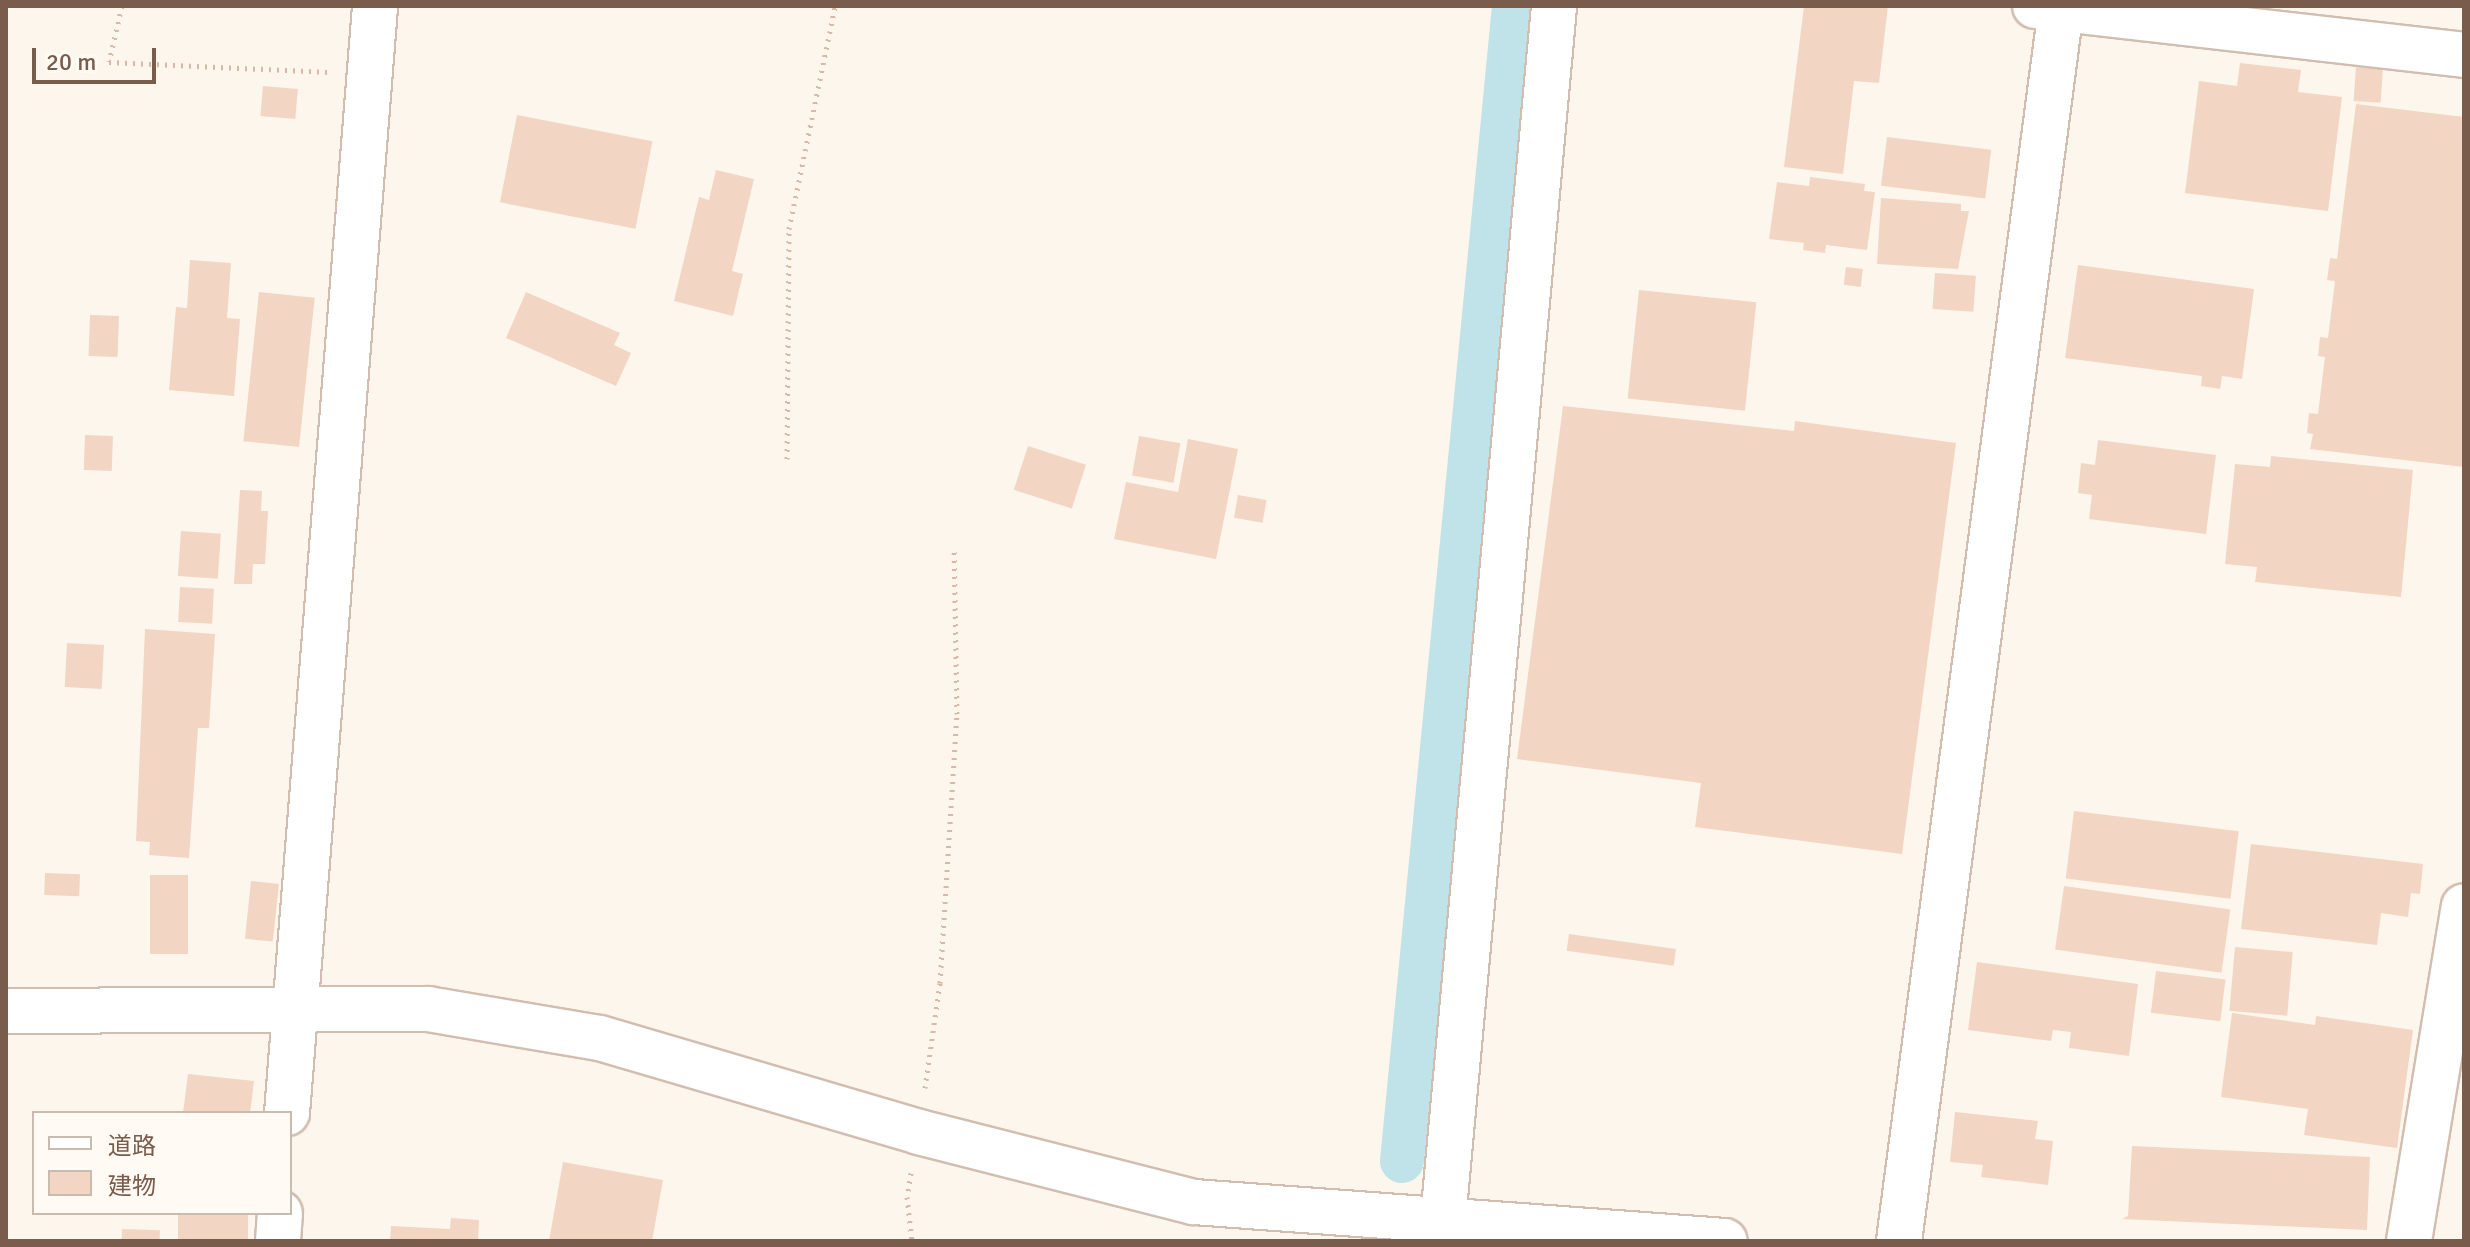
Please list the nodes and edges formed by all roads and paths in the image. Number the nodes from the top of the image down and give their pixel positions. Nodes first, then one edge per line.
1 (122, 6) edge
2 (375, 6) edge
3 (835, 6) edge
4 (1554, 6) edge
5 (2048, 8) edge
6 (2464, 55) edge
7 (370, 74) junction
8 (787, 459) dead end
9 (954, 547) dead end
10 (2464, 906) edge
11 (295, 1007) junction
12 (6, 1011) edge
13 (287, 1111) edge
14 (919, 1132) junction
15 (280, 1215) edge
16 (1442, 1230) edge
17 (278, 1241) edge
18 (912, 1241) edge
19 (1725, 1241) edge
20 (1899, 1241) edge
21 (2409, 1241) edge

1 - 7 path
2 - 7 street
3 - 8 path
4 - 16 street
5 - 6 street
5 - 20 street
7 - 11 street
9 - 14 path
10 - 21 street
11 - 12 street
11 - 13 street
11 - 14 street
14 - 16 street
14 - 18 path
15 - 17 street
16 - 19 street

